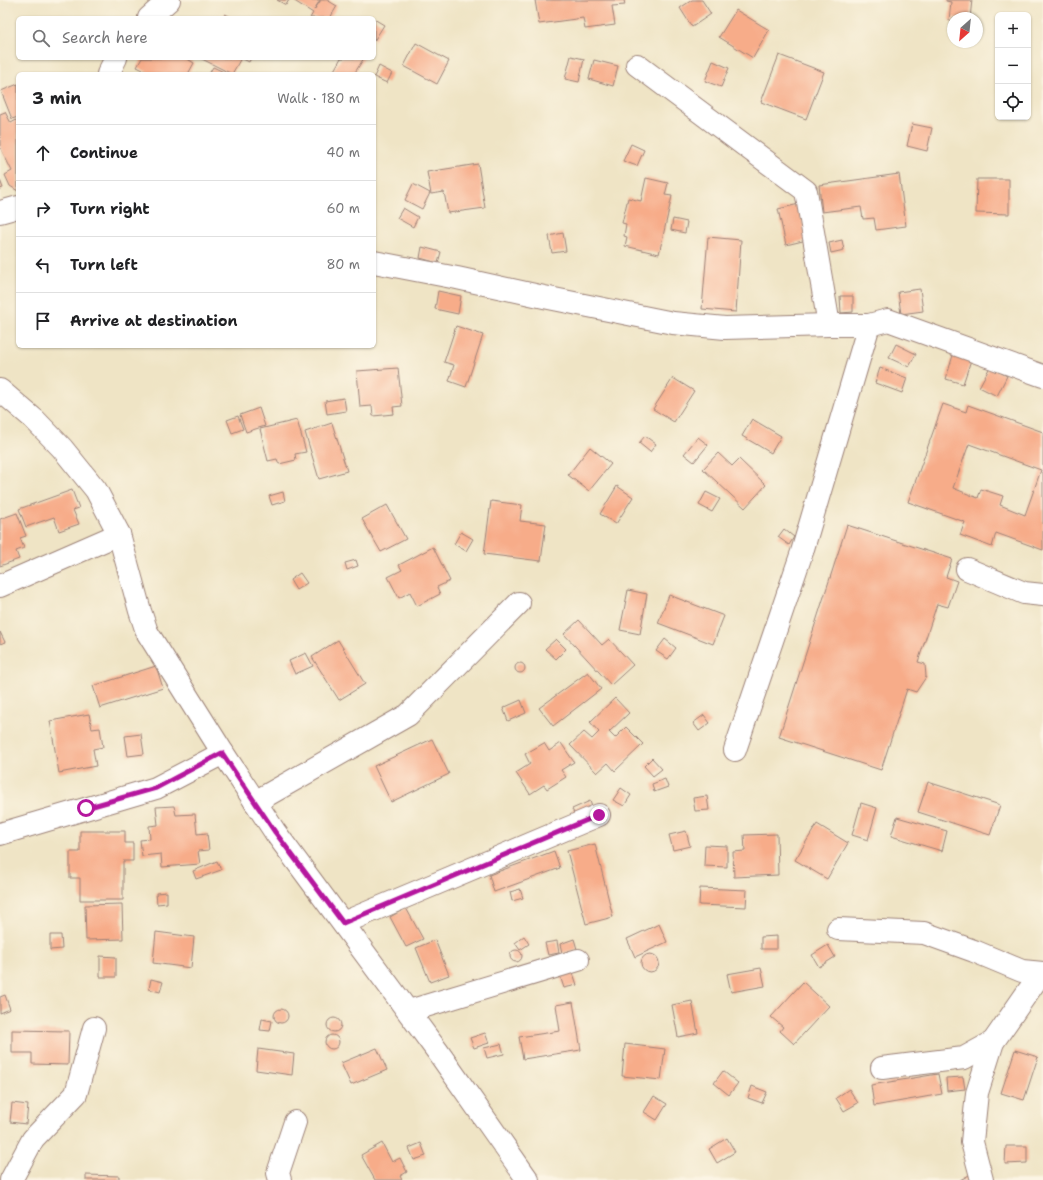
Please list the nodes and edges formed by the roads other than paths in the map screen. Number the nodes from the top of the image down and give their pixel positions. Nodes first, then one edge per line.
1 (169, 0) edge
2 (151, 16) edge
3 (115, 60) edge
4 (637, 65) dead end
5 (109, 72) edge
6 (16, 208) edge
7 (0, 212) edge
8 (376, 262) edge
9 (829, 325) junction
10 (869, 325) junction
11 (1043, 376) edge
12 (0, 390) edge
13 (119, 534) junction
14 (967, 569) dead end
15 (0, 586) edge
16 (1043, 595) edge
17 (519, 603) dead end
18 (735, 750) dead end
19 (222, 753) junction
20 (255, 802) junction
21 (599, 815) dead end
22 (0, 834) edge
23 (343, 923) junction
24 (838, 929) dead end
25 (578, 960) dead end
26 (1042, 973) edge
27 (409, 1012) junction
28 (94, 1028) dead end
29 (993, 1042) junction
30 (882, 1068) dead end
31 (295, 1122) dead end
32 (11, 1180) edge
33 (280, 1180) edge
34 (528, 1180) edge
35 (982, 1180) edge

1 - 2 street
3 - 5 street
4 - 9 street
6 - 7 street
8 - 9 street
9 - 10 street
10 - 11 street
10 - 18 street
12 - 13 street
13 - 15 street
13 - 19 street
14 - 16 street
17 - 20 street
19 - 20 street
19 - 22 street
20 - 23 street
21 - 23 street
23 - 27 street
24 - 26 street
25 - 27 street
26 - 29 street
27 - 34 street
28 - 32 street
29 - 30 street
29 - 35 street
31 - 33 street

